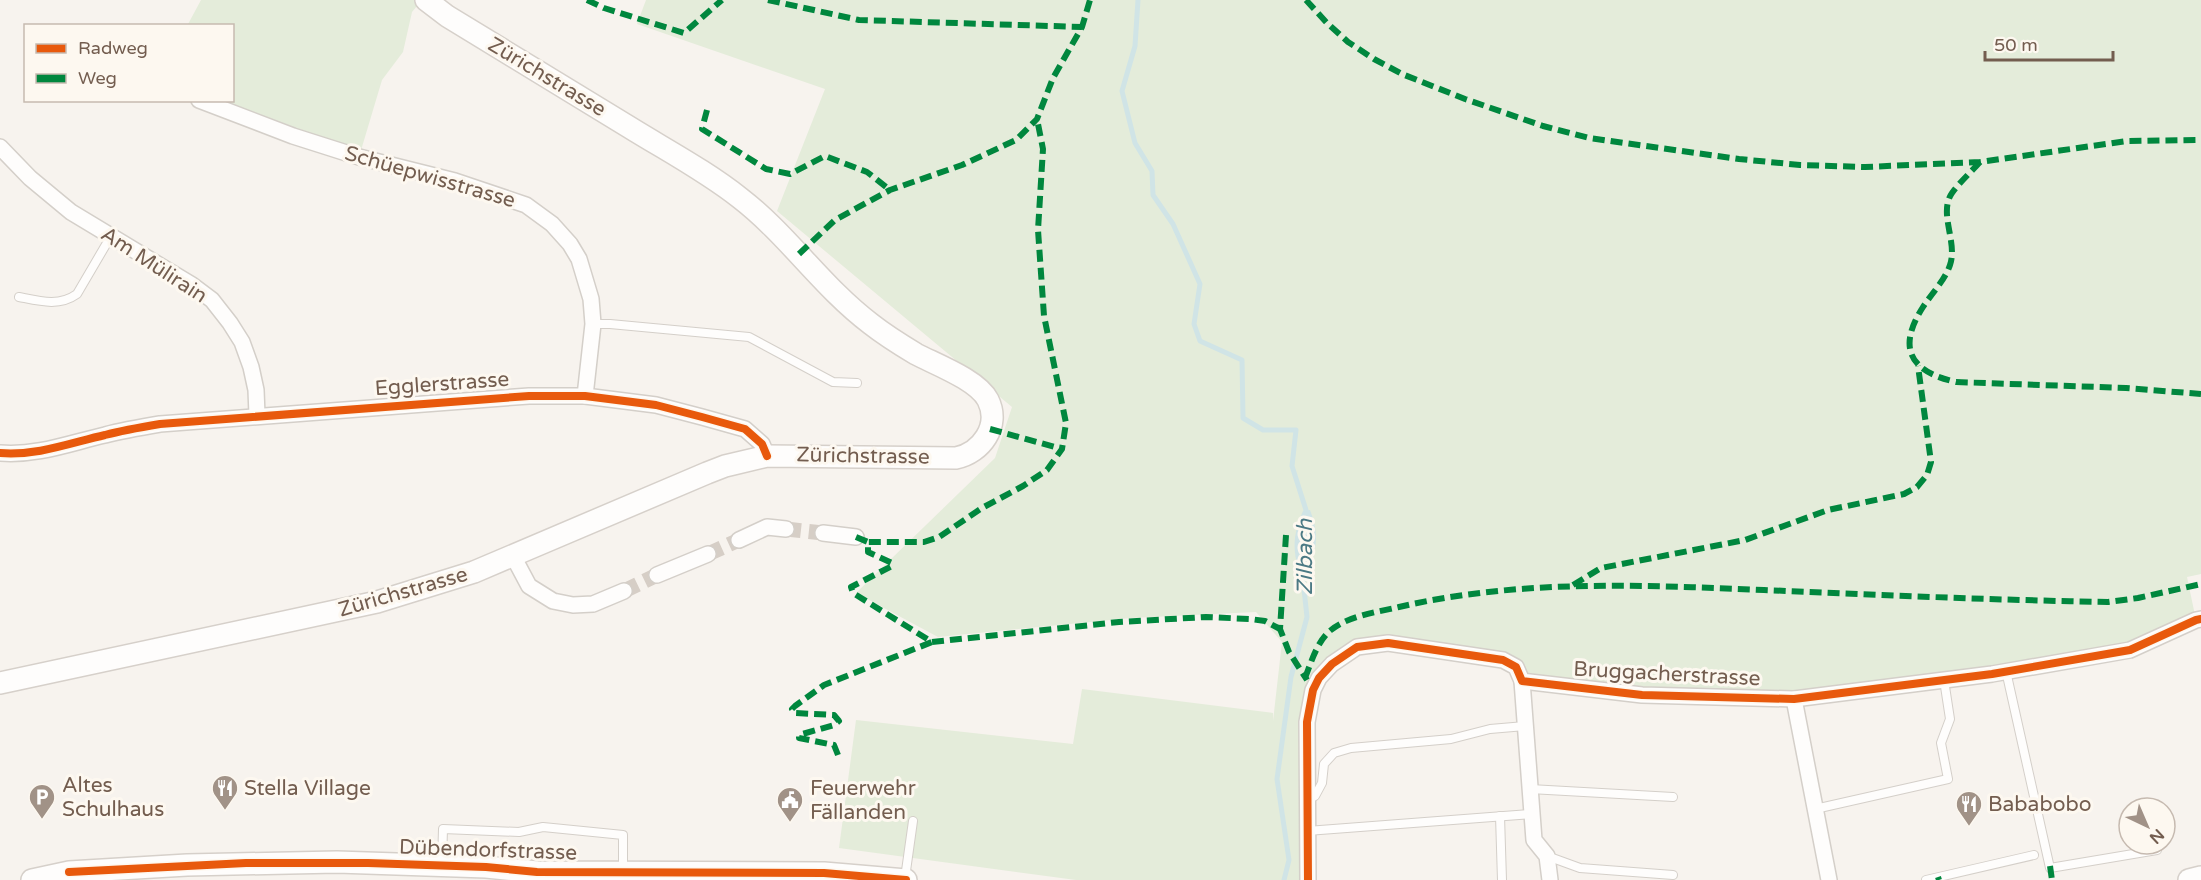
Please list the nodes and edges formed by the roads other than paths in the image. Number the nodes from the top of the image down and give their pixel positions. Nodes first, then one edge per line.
1 (426, 0) edge
2 (204, 102) edge
3 (0, 147) edge
4 (111, 236) junction
5 (19, 297) dead end
6 (593, 324) junction
7 (857, 383) dead end
8 (585, 396) junction
9 (257, 415) junction
10 (0, 453) edge
11 (767, 456) junction
12 (786, 529) tunnel mouth
13 (823, 533) tunnel mouth
14 (856, 537) dead end
15 (739, 540) tunnel mouth
16 (708, 554) tunnel mouth
17 (513, 556) junction
18 (657, 575) tunnel mouth
19 (624, 591) tunnel mouth
20 (2201, 619) edge
21 (2006, 671) junction
22 (1944, 680) junction
23 (1522, 681) junction
24 (0, 683) edge
25 (1794, 699) junction
26 (1525, 726) junction
27 (1530, 789) junction
28 (1673, 797) dead end
29 (1308, 800) junction
30 (1815, 809) junction
31 (1531, 814) junction
32 (1500, 816) junction
33 (913, 821) dead end
34 (1307, 831) junction
35 (2034, 855) dead end
36 (1547, 856) junction
37 (2121, 856) edge
38 (442, 865) junction
39 (623, 872) junction
40 (158, 874) edge
41 (1673, 875) dead end
42 (2201, 877) edge
43 (32, 880) edge
44 (905, 880) edge
45 (1308, 880) edge
46 (1502, 880) edge
47 (1550, 880) edge
48 (1829, 880) edge
49 (1926, 880) edge
50 (2189, 880) edge

1 - 11 main road, Zürichstrasse
2 - 6 street, Schüepwisstrasse
3 - 4 street, Am Mülirain
4 - 5 lane
4 - 9 street, Am Mülirain
6 - 7 lane
6 - 8 street, Schüepwisstrasse
8 - 9 street, Egglerstrasse
8 - 11 street, Egglerstrasse
9 - 10 street, Egglerstrasse
11 - 17 main road, Zürichstrasse
12 - 15 street
13 - 14 street
16 - 18 street
17 - 19 street
17 - 24 main road, Zürichstrasse
20 - 21 street, Bruggacherstrasse
21 - 22 street, Bruggacherstrasse
21 - 37 lane
22 - 25 street, Bruggacherstrasse
22 - 30 lane
23 - 25 street, Bruggacherstrasse
23 - 26 street
23 - 29 street
25 - 30 street
26 - 27 street
26 - 29 lane
27 - 28 lane
27 - 31 street
29 - 34 street
30 - 48 street
31 - 32 lane
31 - 36 street
32 - 34 lane
32 - 46 lane
33 - 44 lane
34 - 45 street
35 - 49 lane
36 - 41 lane
36 - 47 street
38 - 39 main road, Dübendorfstrasse
38 - 39 lane
38 - 40 main road, Dübendorfstrasse
39 - 44 main road, Dübendorfstrasse
40 - 43 main road, Dübendorfstrasse
42 - 50 main road

